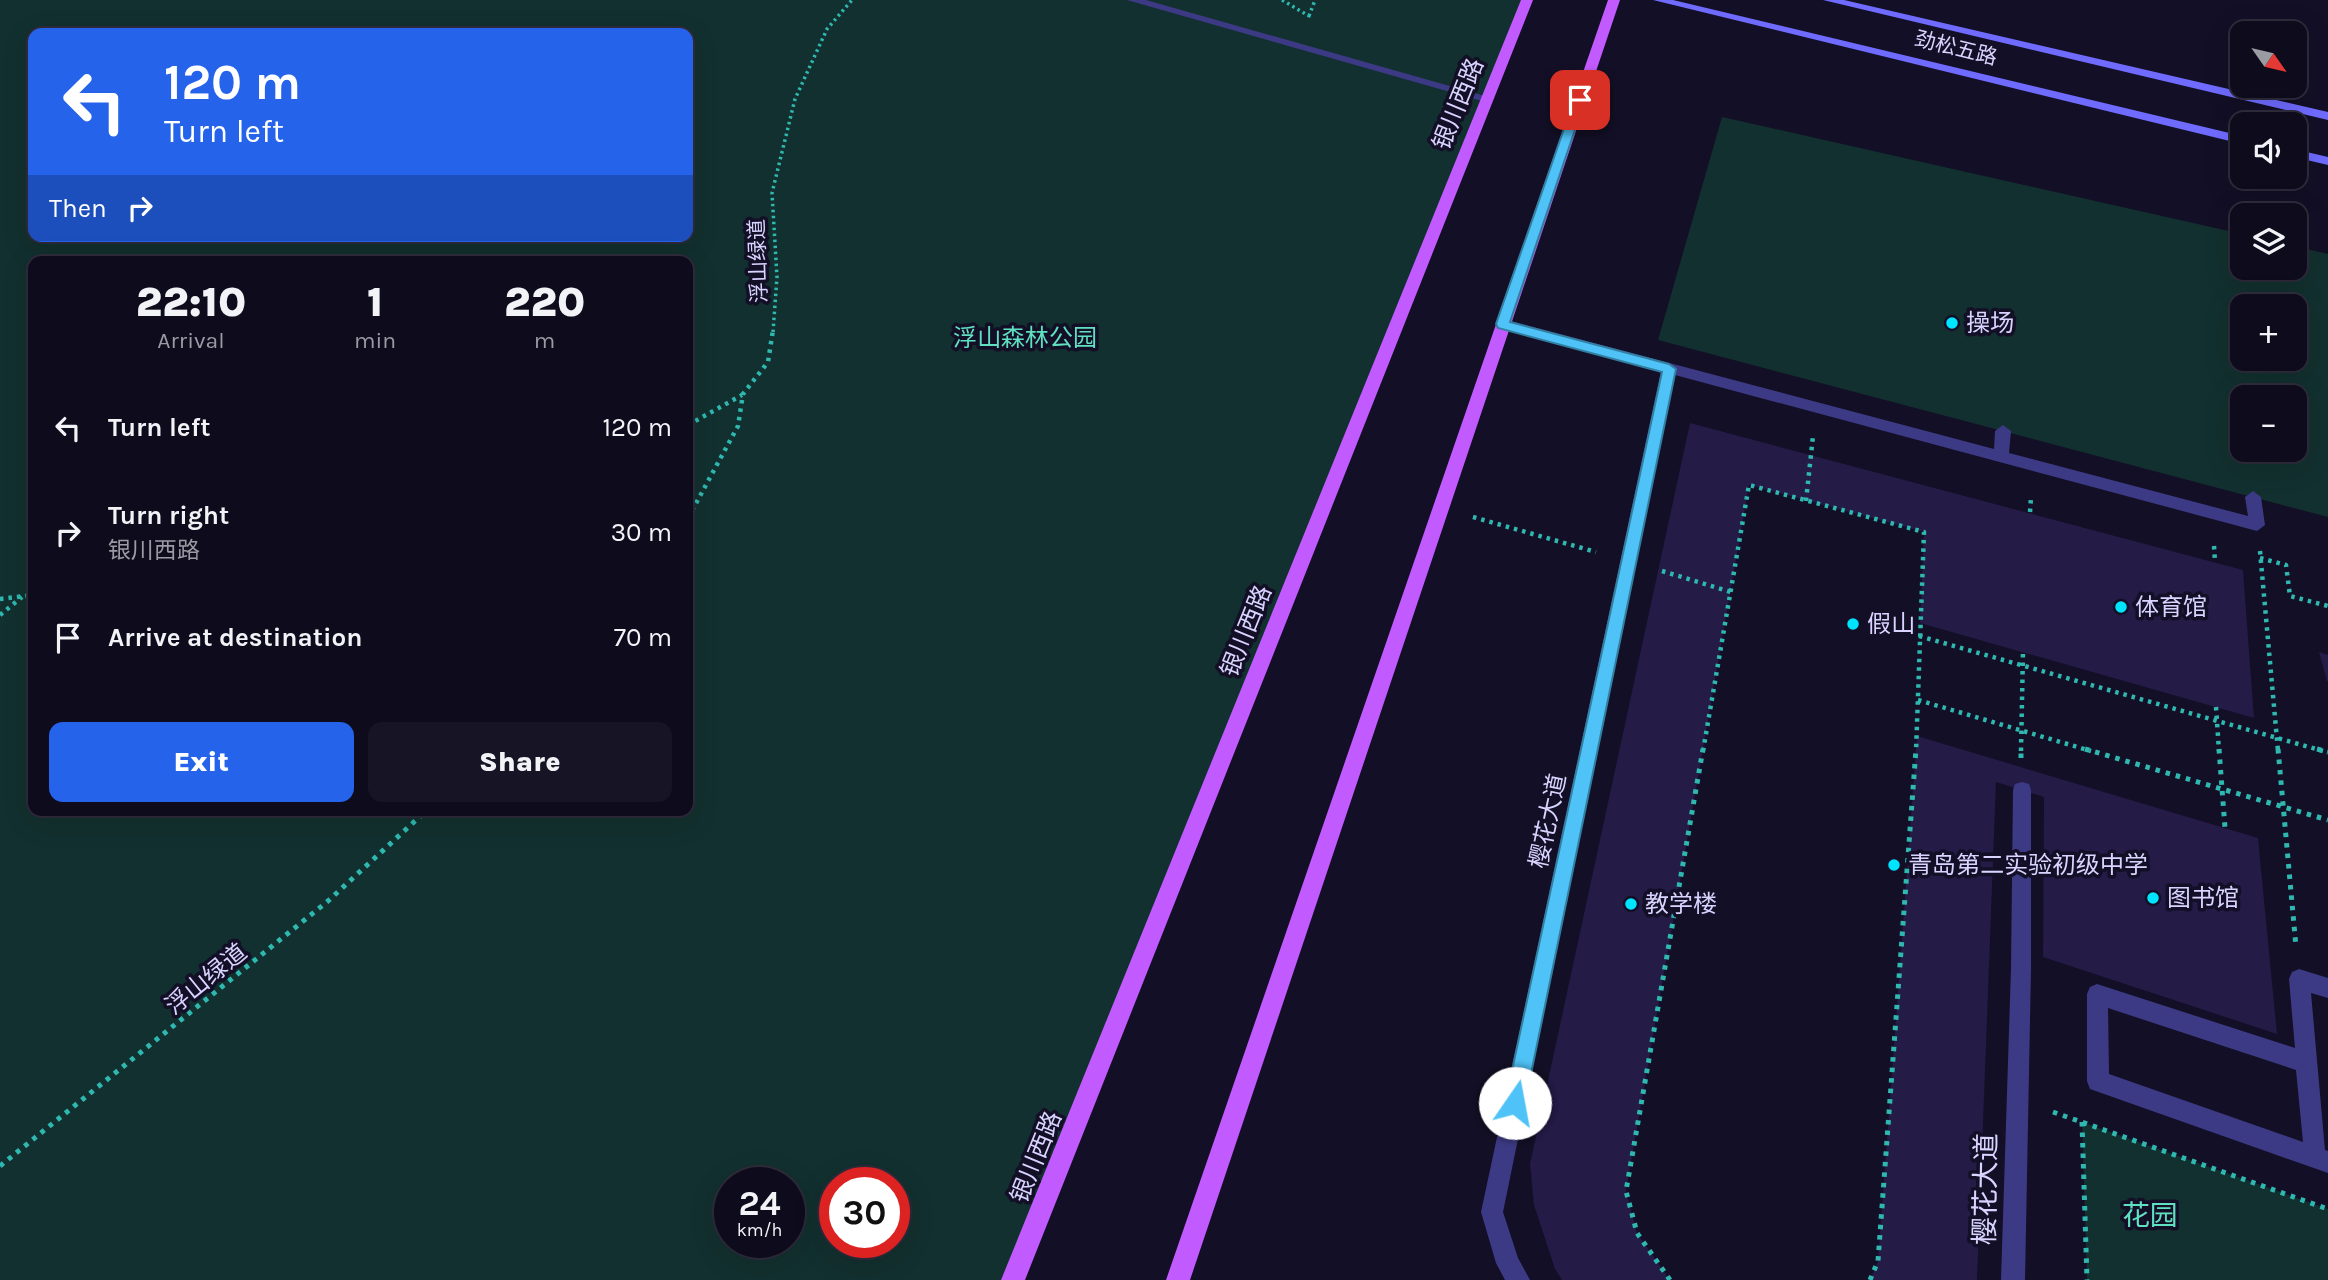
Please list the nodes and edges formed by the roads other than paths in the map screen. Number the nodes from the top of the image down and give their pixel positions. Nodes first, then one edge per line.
1 (1133, 0) edge
2 (1527, 0) edge
3 (1614, 0) edge
4 (1659, 0) edge
5 (1829, 0) edge
6 (1486, 98) junction
7 (2328, 116) edge
8 (2230, 137) edge
9 (2307, 156) edge
10 (2328, 161) edge
11 (1503, 324) junction
12 (1669, 369) junction
13 (2003, 431) dead end
14 (2001, 457) junction
15 (2253, 497) dead end
16 (2022, 790) dead end
17 (2328, 988) edge
18 (2306, 1063) junction
19 (2322, 1160) edge
20 (1013, 1280) edge
21 (1178, 1280) edge
22 (1518, 1280) edge
23 (2013, 1280) edge

1 - 6 street
2 - 6 main road, 银川西路
3 - 11 main road
4 - 8 main road, 劲松五路
5 - 7 main road, 劲松五路
6 - 20 main road, 银川西路
9 - 10 main road
11 - 12 street
11 - 21 main road
12 - 14 street
12 - 22 street, 樱花大道
13 - 14 street
14 - 15 street
16 - 23 street, 樱花大道
17 - 18 street
18 - 19 street
18 - 19 street

